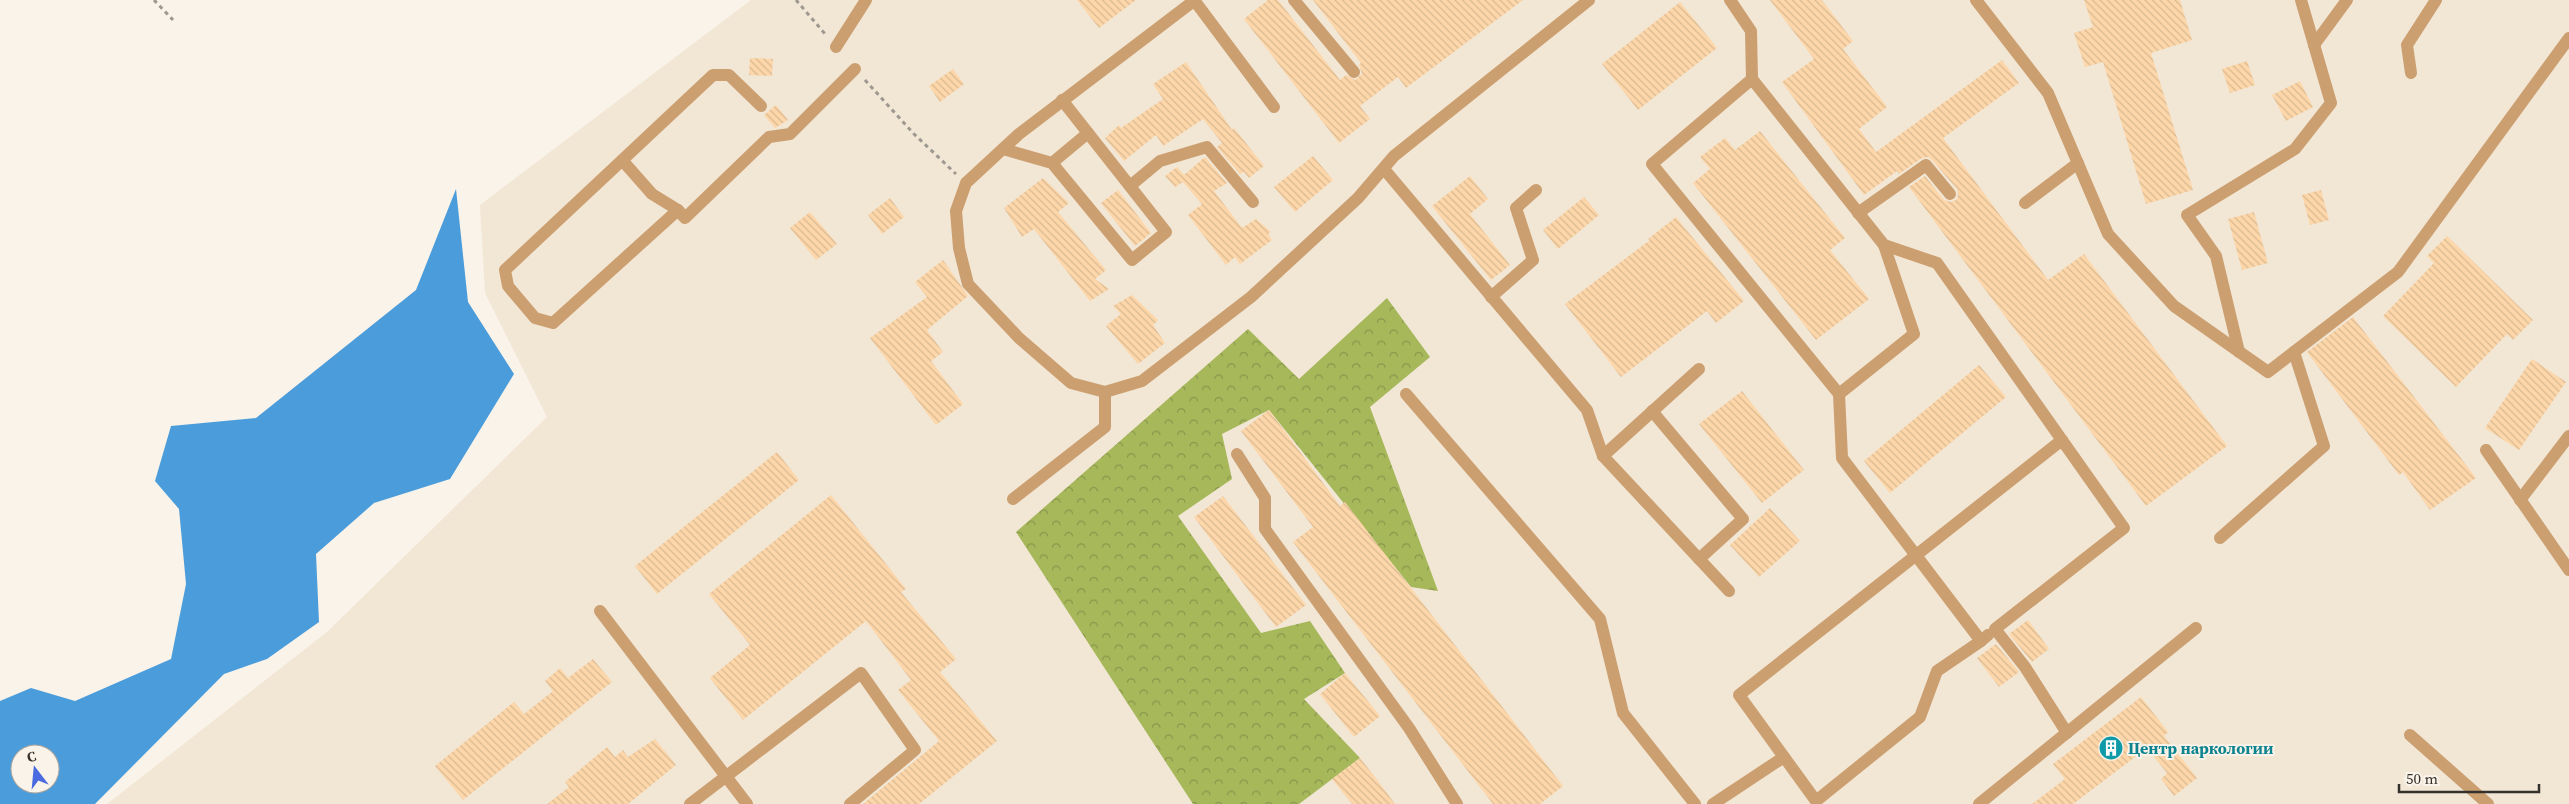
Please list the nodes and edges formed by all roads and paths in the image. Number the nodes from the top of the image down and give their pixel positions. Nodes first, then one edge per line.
1 (154, 0) edge
2 (796, 0) edge
3 (866, 0) edge
4 (1195, 0) edge
5 (1294, 0) edge
6 (1589, 0) edge
7 (1730, 0) edge
8 (1976, 0) edge
9 (2301, 0) edge
10 (2347, 0) edge
11 (2436, 0) edge
12 (172, 20) dead end
13 (2569, 38) edge
14 (2314, 45) junction
15 (836, 47) joint
16 (855, 69) joint
17 (1354, 72) dead end
18 (2411, 73) dead end
19 (1752, 79) junction
20 (1062, 100) junction
21 (761, 106) dead end
22 (1274, 107) dead end
23 (1088, 133) junction
24 (1003, 149) junction
25 (622, 160) junction
26 (1052, 162) junction
27 (2078, 163) junction
28 (1384, 169) junction
29 (966, 184) junction
30 (1130, 186) junction
31 (1536, 190) dead end
32 (1950, 194) dead end
33 (1253, 202) dead end
34 (2025, 203) dead end
35 (678, 210) junction
36 (1858, 213) junction
37 (1884, 246) junction
38 (1491, 297) junction
39 (2239, 352) junction
40 (2294, 352) junction
41 (1699, 369) dead end
42 (1105, 392) junction
43 (1406, 394) dead end
44 (1839, 394) junction
45 (1652, 411) junction
46 (2569, 436) edge
47 (2062, 440) junction
48 (2486, 450) dead end
49 (1237, 454) dead end
50 (1603, 456) junction
51 (1013, 499) dead end
52 (2520, 500) junction
53 (2220, 538) dead end
54 (1917, 556) junction
55 (1699, 559) junction
56 (2569, 570) edge
57 (1729, 591) dead end
58 (600, 611) dead end
59 (2196, 628) dead end
60 (1996, 629) junction
61 (1981, 641) junction
62 (2067, 733) junction
63 (2410, 735) dead end
64 (1784, 757) junction
65 (726, 777) junction
66 (690, 804) edge
67 (747, 804) edge
68 (850, 804) edge
69 (1457, 804) edge
70 (1695, 804) edge
71 (1713, 804) edge
72 (1979, 804) edge
73 (2488, 804) edge

1 - 12 path
2 - 15 path
3 - 15 lane
4 - 20 lane
4 - 22 lane
5 - 17 lane
6 - 28 lane
7 - 19 lane
8 - 27 lane
9 - 14 lane
10 - 14 lane
11 - 18 lane
13 - 40 lane
14 - 39 lane
16 - 29 path
16 - 35 lane
19 - 36 lane
19 - 44 lane
20 - 23 lane
20 - 24 lane
21 - 25 lane
23 - 26 lane
23 - 30 lane
24 - 26 lane
24 - 29 lane
25 - 35 lane
25 - 35 lane
26 - 30 lane
27 - 34 lane
27 - 39 lane
28 - 38 lane
28 - 42 lane
29 - 42 lane
30 - 33 lane
31 - 38 lane
32 - 36 lane
36 - 37 lane
37 - 44 lane
37 - 47 lane
38 - 50 lane
39 - 40 lane
40 - 53 lane
41 - 45 lane
42 - 51 lane
43 - 70 lane
44 - 54 lane
45 - 50 lane
45 - 55 lane
46 - 52 lane
47 - 54 lane
47 - 60 lane
48 - 52 lane
49 - 69 lane
50 - 55 lane
52 - 56 lane
54 - 61 lane
54 - 64 lane
55 - 57 lane
58 - 65 lane
59 - 62 lane
60 - 61 lane
60 - 62 lane
61 - 64 lane
62 - 72 lane
63 - 73 lane
64 - 71 lane
65 - 66 lane
65 - 67 lane
65 - 68 lane

